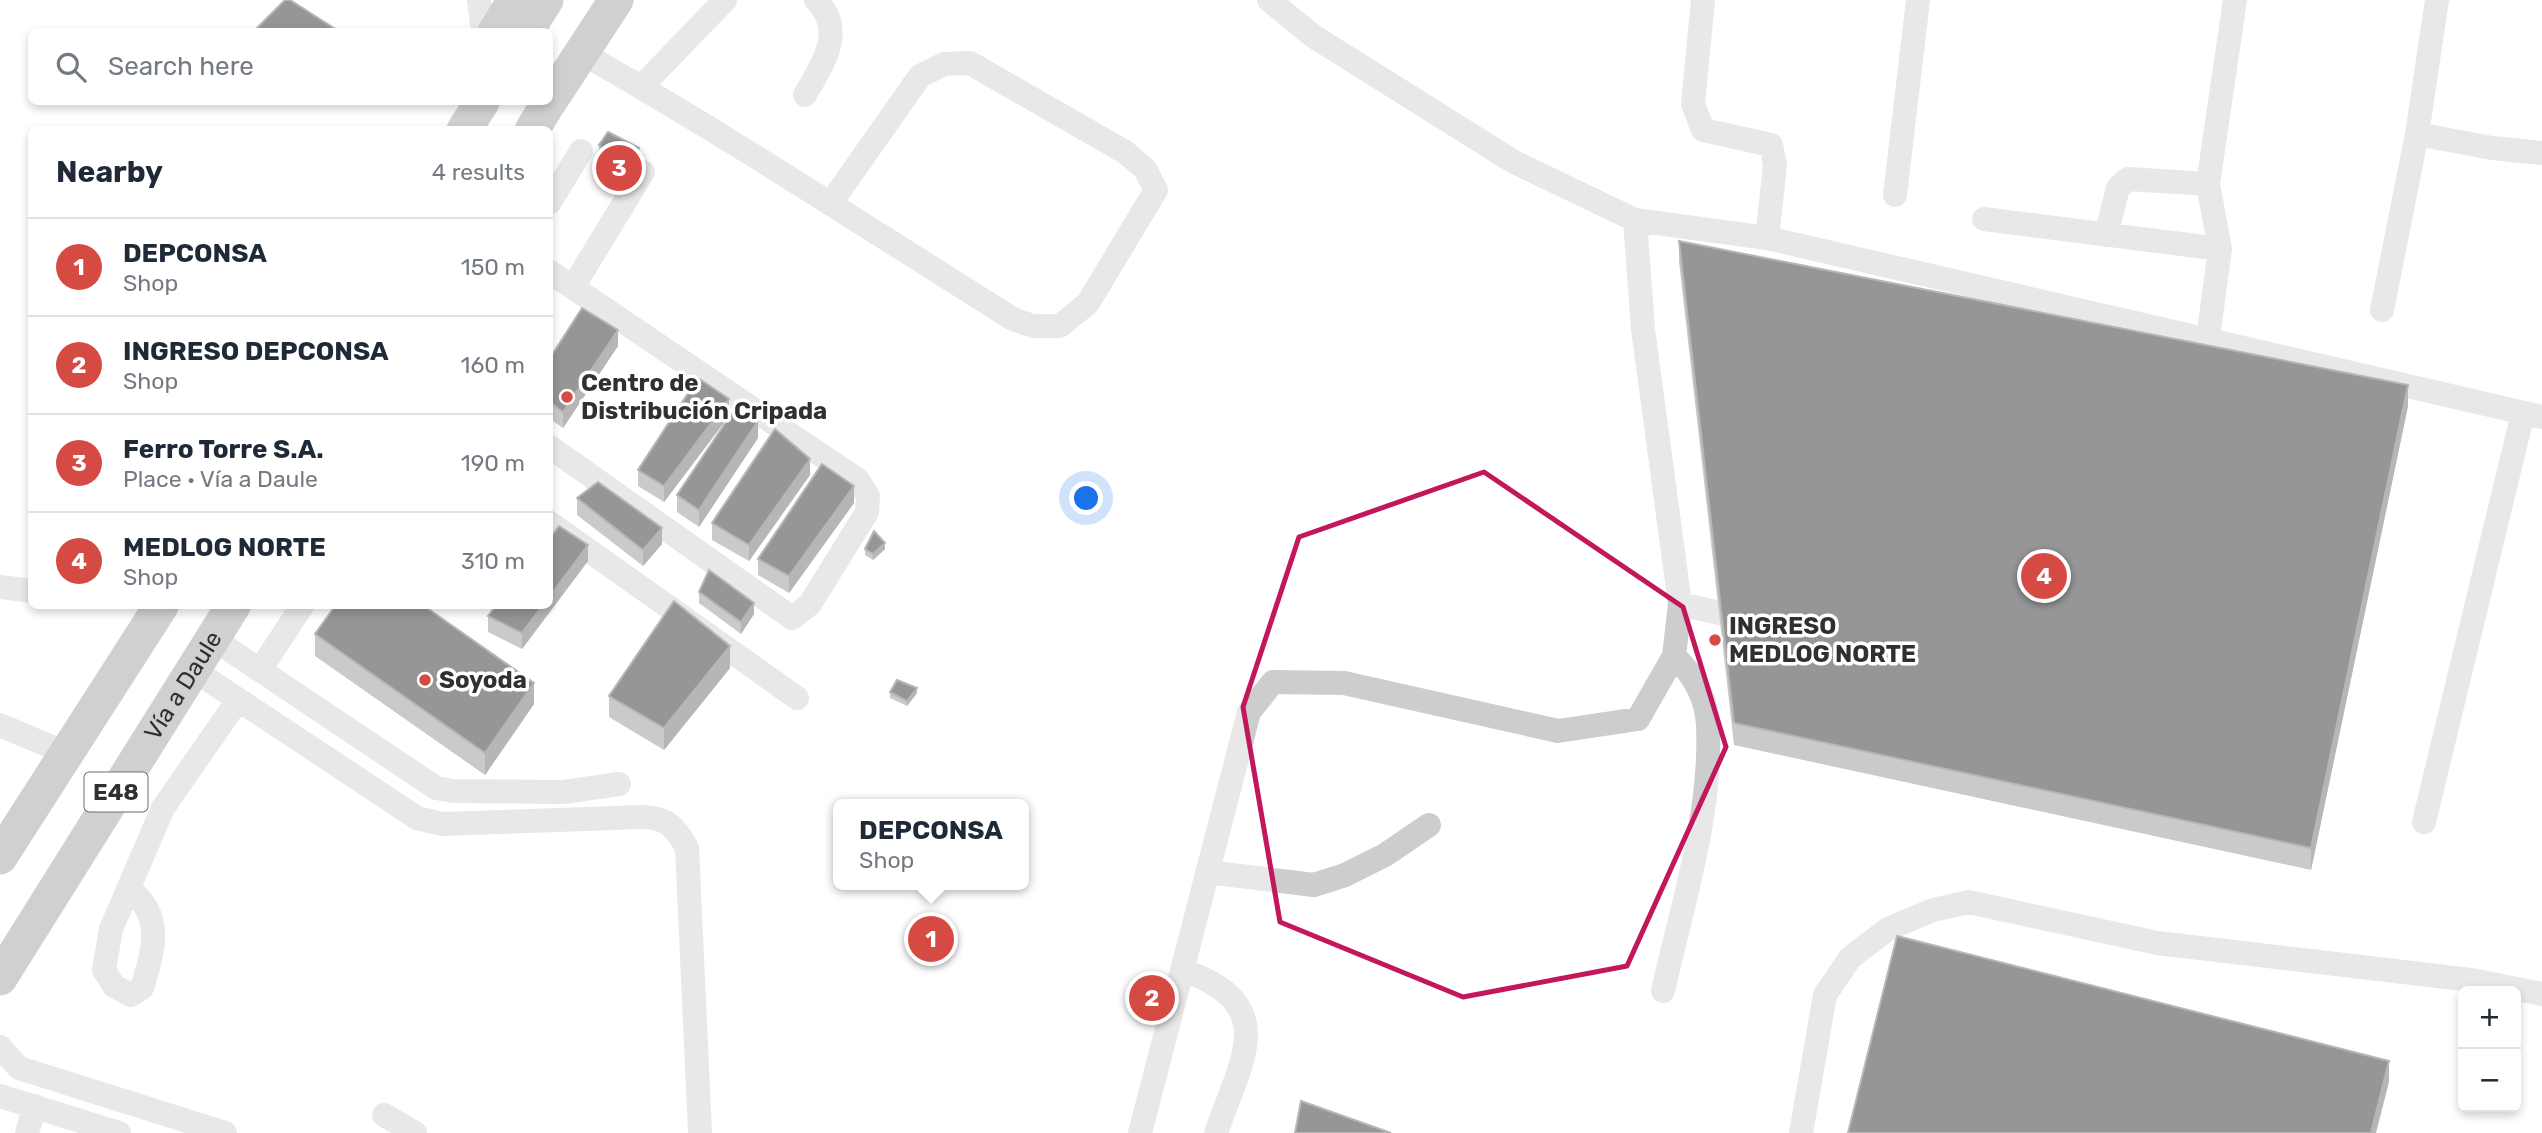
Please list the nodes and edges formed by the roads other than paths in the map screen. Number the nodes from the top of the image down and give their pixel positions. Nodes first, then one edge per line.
1 (479, 0) edge
2 (500, 0) edge
3 (514, 0) edge
4 (545, 0) edge
5 (616, 0) edge
6 (625, 0) edge
7 (725, 0) edge
8 (816, 0) edge
9 (1269, 0) edge
10 (1703, 0) edge
11 (1918, 0) edge
12 (2235, 0) edge
13 (2437, 0) edge
14 (482, 28) edge
15 (494, 28) edge
16 (496, 28) edge
17 (528, 28) edge
18 (586, 45) junction
19 (642, 86) junction
20 (553, 95) edge
21 (805, 95) dead end
22 (460, 105) edge
23 (480, 105) edge
24 (547, 105) edge
25 (450, 126) edge
26 (467, 126) edge
27 (534, 126) edge
28 (2417, 134) junction
29 (581, 151) dead end
30 (2542, 153) edge
31 (643, 172) dead end
32 (2208, 184) junction
33 (1895, 195) dead end
34 (553, 197) edge
35 (830, 204) junction
36 (1636, 219) junction
37 (1984, 219) dead end
38 (2106, 235) junction
39 (1767, 239) junction
40 (2220, 249) junction
41 (553, 274) edge
42 (573, 287) junction
43 (2382, 310) dead end
44 (2208, 338) junction
45 (2533, 415) edge
46 (553, 449) edge
47 (553, 525) edge
48 (0, 587) edge
49 (28, 590) edge
50 (1680, 604) junction
51 (159, 609) edge
52 (231, 609) edge
53 (300, 609) edge
54 (1775, 625) edge
55 (212, 638) junction
56 (1675, 656) junction
57 (192, 669) junction
58 (260, 670) junction
59 (797, 698) dead end
60 (238, 700) junction
61 (0, 725) edge
62 (66, 753) junction
63 (619, 784) dead end
64 (2424, 822) dead end
65 (1429, 825) dead end
66 (0, 857) edge
67 (1207, 872) junction
68 (129, 889) dead end
69 (1182, 970) junction
70 (0, 978) edge
71 (1663, 991) dead end
72 (2542, 994) edge
73 (0, 1047) edge
74 (0, 1096) edge
75 (35, 1106) junction
76 (384, 1115) dead end
77 (102, 1130) edge
78 (27, 1133) edge
79 (225, 1133) edge
80 (415, 1133) edge
81 (700, 1133) edge
82 (1140, 1133) edge
83 (1216, 1133) edge
84 (1801, 1133) edge

1 - 14 street
2 - 15 highway
3 - 16 highway
4 - 17 highway
5 - 18 highway
6 - 18 highway
7 - 19 street
8 - 21 street
9 - 36 street
10 - 39 street
11 - 33 street
12 - 32 street
13 - 28 street
18 - 19 street
18 - 20 highway
19 - 35 street
22 - 25 highway
23 - 26 highway
24 - 27 highway
28 - 30 street
28 - 43 street
29 - 34 street
31 - 42 street
32 - 38 street
32 - 40 street
35 - 35 street
36 - 39 street
36 - 50 street
37 - 38 street
38 - 40 street
39 - 44 street
40 - 44 street
41 - 42 street
42 - 46 street
44 - 45 street
45 - 64 street
47 - 59 street
48 - 49 street
50 - 54 street
50 - 56 street
51 - 62 highway, E48
52 - 55 highway, Vía a Daule / E48
53 - 58 street
55 - 57 highway, Vía a Daule / E48
55 - 58 street
56 - 67 street
56 - 71 street
57 - 60 street
57 - 70 highway, Vía a Daule / E48
58 - 63 street
60 - 68 street
60 - 81 street
61 - 62 street
62 - 66 highway, E48
65 - 67 street
67 - 69 street
69 - 82 street
69 - 83 street
72 - 84 street
73 - 79 street
74 - 75 street
75 - 77 street
75 - 78 street
76 - 80 street

